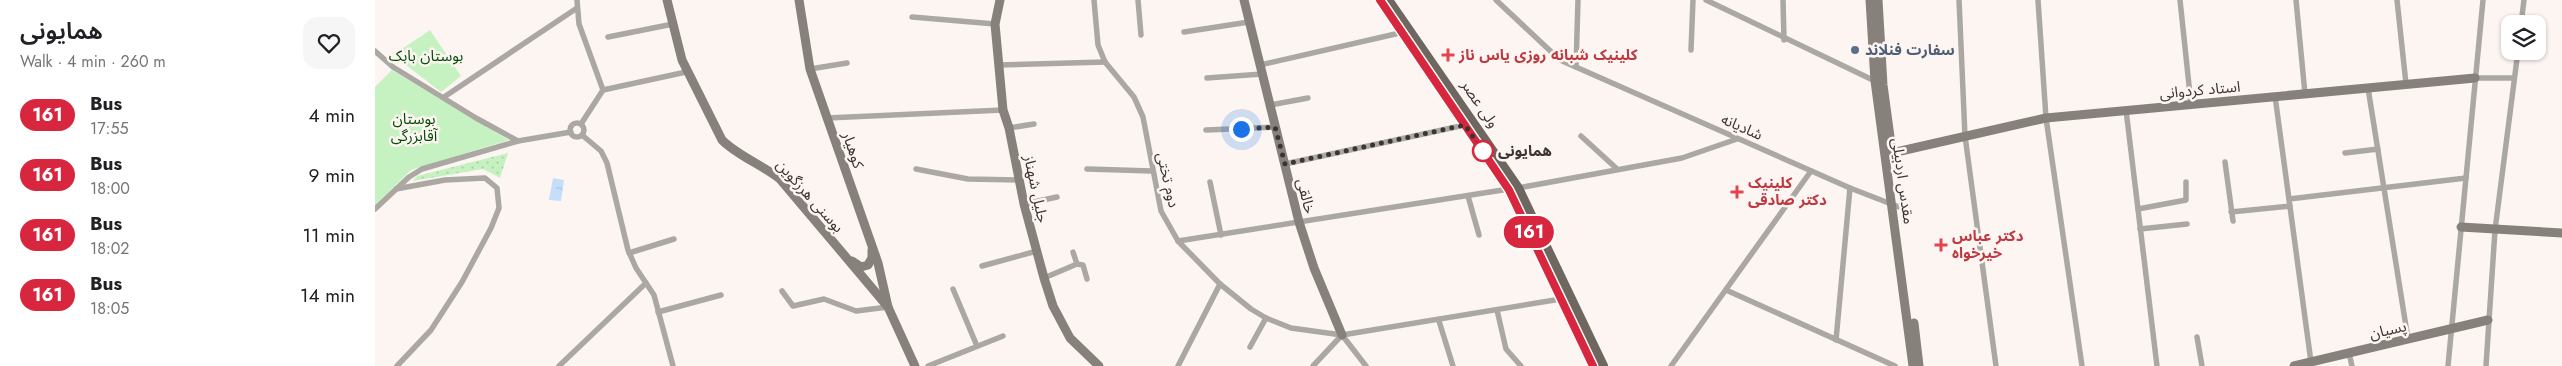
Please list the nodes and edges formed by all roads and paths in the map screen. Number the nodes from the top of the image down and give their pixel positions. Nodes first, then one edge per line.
1 (577, 0) edge
2 (667, 0) edge
3 (799, 0) edge
4 (1001, 0) edge
5 (1094, 0) edge
6 (1138, 0) edge
7 (1244, 0) edge
8 (1381, 0) edge
9 (1389, 0) edge
10 (1496, 0) edge
11 (1578, 0) edge
12 (1693, 0) edge
13 (1706, 0) edge
14 (1783, 0) edge
15 (1870, 0) edge
16 (1878, 0) edge
17 (1959, 0) edge
18 (2039, 0) edge
19 (2180, 0) edge
20 (2296, 0) edge
21 (2397, 0) edge
22 (2483, 0) edge
23 (2525, 0) edge
24 (577, 8) junction
25 (2522, 15) edge
26 (912, 17) dead end
27 (1249, 22) junction
28 (673, 24) junction
29 (995, 24) junction
30 (1184, 32) dead end
31 (1404, 32) junction
32 (1141, 36) dead end
33 (608, 37) dead end
34 (1785, 40) junction
35 (1691, 50) dead end
36 (375, 51) edge
37 (2517, 60) edge
38 (1105, 62) junction
39 (847, 63) dead end
40 (998, 65) junction
41 (1575, 67) junction
42 (1261, 69) junction
43 (811, 70) junction
44 (686, 72) junction
45 (1207, 78) dead end
46 (2475, 78) junction
47 (2514, 78) junction
48 (1879, 83) junction
49 (2406, 84) junction
50 (2368, 88) junction
51 (603, 90) junction
52 (2305, 94) junction
53 (2275, 96) junction
54 (444, 97) junction
55 (1308, 98) dead end
56 (2191, 104) junction
57 (1270, 105) junction
58 (1003, 110) junction
59 (2126, 110) junction
60 (827, 118) junction
61 (2046, 118) junction
62 (581, 124) junction
63 (1034, 124) dead end
64 (1465, 125) junction
65 (1275, 127) junction
66 (1009, 128) junction
67 (1205, 130) dead end
68 (571, 132) junction
69 (582, 135) junction
70 (1581, 136) dead end
71 (1965, 136) junction
72 (1737, 138) junction
73 (518, 141) junction
74 (2378, 149) junction
75 (2345, 153) dead end
76 (1889, 154) junction
77 (2225, 162) dead end
78 (1285, 164) junction
79 (1616, 168) junction
80 (915, 169) dead end
81 (1087, 169) dead end
82 (1152, 171) junction
83 (1811, 171) junction
84 (2466, 178) junction
85 (1019, 180) junction
86 (1210, 182) dead end
87 (2186, 182) dead end
88 (1850, 188) junction
89 (2384, 188) junction
90 (396, 189) junction
91 (1514, 189) junction
92 (1468, 196) junction
93 (1057, 197) dead end
94 (2289, 199) junction
95 (1024, 204) junction
96 (2290, 206) junction
97 (1896, 207) junction
98 (2138, 209) junction
99 (375, 210) edge
100 (2231, 212) junction
101 (2233, 221) dead end
102 (1299, 222) junction
103 (2187, 224) dead end
104 (2461, 226) junction
105 (2141, 229) junction
106 (2495, 230) junction
107 (2562, 233) edge
108 (1221, 235) junction
109 (1479, 235) dead end
110 (674, 239) dead end
111 (1178, 241) junction
112 (871, 245) junction
113 (1037, 251) junction
114 (1073, 252) dead end
115 (629, 253) junction
116 (847, 258) junction
117 (1077, 264) junction
118 (982, 266) dead end
119 (1043, 278) junction
120 (1087, 279) dead end
121 (646, 283) junction
122 (1220, 284) junction
123 (953, 289) dead end
124 (1726, 290) junction
125 (783, 291) dead end
126 (721, 295) dead end
127 (1561, 298) junction
128 (888, 307) junction
129 (1497, 310) junction
130 (658, 312) junction
131 (1266, 318) junction
132 (1439, 320) junction
133 (2487, 320) junction
134 (2451, 329) junction
135 (1342, 335) junction
136 (1003, 336) dead end
137 (2197, 337) dead end
138 (2408, 339) junction
139 (1836, 340) junction
140 (977, 346) junction
141 (1250, 347) dead end
142 (2349, 353) junction
143 (2311, 362) junction
144 (397, 366) edge
145 (559, 366) edge
146 (673, 366) edge
147 (915, 366) edge
148 (928, 366) edge
149 (1099, 366) edge
150 (1178, 366) edge
151 (1313, 366) edge
152 (1366, 366) edge
153 (1453, 366) edge
154 (1521, 366) edge
155 (1593, 366) edge
156 (1603, 366) edge
157 (1671, 366) edge
158 (1895, 366) edge
159 (1913, 366) edge
160 (1919, 366) edge
161 (1996, 366) edge
162 (2082, 366) edge
163 (2157, 366) edge
164 (2202, 366) edge
165 (2294, 366) edge
166 (2352, 366) edge
167 (2448, 366) edge
168 (2486, 366) edge

1 - 24 street
2 - 28 street, بوسنی هرزگوین
3 - 43 street, کوهیار
4 - 29 street, جلیل شهناز
5 - 38 street, دوم تختی
6 - 32 street
7 - 27 street, خالقی
8 - 31 main road, ولی عصر
9 - 91 main road, ولی عصر
10 - 41 street, شادیانه
11 - 41 street
12 - 35 street
13 - 34 street
14 - 34 street
15 - 48 street, مقدس اردبیلی
16 - 48 street, مقدس اردبیلی
17 - 71 street
18 - 61 street
19 - 56 street
20 - 52 street
21 - 49 street
22 - 46 street
23 - 25 street
24 - 51 street
24 - 54 street
26 - 29 street
27 - 30 street
27 - 42 street, خالقی
28 - 33 street
28 - 44 street, بوسنی هرزگوین
29 - 40 street, جلیل شهناز
31 - 42 street
31 - 64 main road, ولی عصر
34 - 48 street
36 - 54 street
37 - 47 street
38 - 40 street
38 - 82 street, دوم تختی
39 - 43 street
40 - 58 street, جلیل شهناز
41 - 72 street, شادیانه
42 - 45 street
42 - 57 street, خالقی
43 - 60 street, کوهیار
44 - 51 street
44 - 116 street, بوسنی هرزگوین
46 - 47 street, استاد کردوانی
46 - 49 street, استاد کردوانی
46 - 84 street
47 - 106 street
48 - 76 street, مقدس اردبیلی
49 - 50 street, استاد کردوانی
50 - 52 street, استاد کردوانی
50 - 74 street
51 - 62 street
52 - 53 street, استاد کردوانی
53 - 56 street, استاد کردوانی
53 - 94 street
54 - 73 street
55 - 57 street
56 - 59 street, استاد کردوانی
57 - 65 street, خالقی
58 - 60 street
58 - 66 street, جلیل شهناز
59 - 61 street, استاد کردوانی
59 - 98 street
60 - 112 street, کوهیار
61 - 71 street, استاد کردوانی
61 - 162 street
62 - 68 street
62 - 69 street
63 - 66 street
64 - 78 street
64 - 91 main road, ولی عصر
65 - 67 street
65 - 78 street, خالقی
66 - 85 street, جلیل شهناز
68 - 69 street
68 - 73 street
69 - 115 street
70 - 79 street
71 - 76 street, استاد کردوانی
71 - 161 street
72 - 79 street
72 - 83 street, شادیانه
73 - 90 street
74 - 75 street
74 - 89 street
76 - 97 street, مقدس اردبیلی
77 - 100 street
78 - 102 street, خالقی
79 - 91 street
80 - 85 street
81 - 82 street
82 - 111 street, دوم تختی
83 - 88 street, شادیانه
83 - 124 street
84 - 89 street
84 - 104 street
85 - 95 street, جلیل شهناز
86 - 108 street
87 - 98 street
88 - 97 street, شادیانه
88 - 139 street
89 - 94 street
89 - 138 street
90 - 99 street
90 - 144 street
91 - 92 street
91 - 127 main road, ولی عصر
91 - 156 main road, ولی عصر
92 - 102 street
92 - 109 street
93 - 95 street
94 - 96 street
95 - 113 street, جلیل شهناز
96 - 100 street
96 - 143 street
97 - 159 street, مقدس اردبیلی
97 - 160 street, مقدس اردبیلی
98 - 105 street
100 - 101 street
102 - 108 street
102 - 135 street, خالقی
103 - 105 street
104 - 106 street
104 - 134 street
105 - 163 street
106 - 107 street
106 - 133 street
108 - 111 street
110 - 115 street
111 - 122 street, دوم تختی
112 - 116 street
112 - 128 street, کوهیار
113 - 118 street
113 - 119 street, جلیل شهناز
114 - 117 street
115 - 121 street
116 - 128 street, بوسنی هرزگوین
117 - 119 street
117 - 120 street
119 - 149 street, جلیل شهناز
121 - 130 street
121 - 145 street
122 - 131 street, دوم تختی
122 - 150 street
123 - 140 street
124 - 139 street
124 - 157 street
125 - 128 street
126 - 130 street
127 - 129 street, دوم تختی
127 - 155 main road, ولی عصر
128 - 147 street
129 - 132 street, دوم تختی
129 - 154 street
130 - 146 street
131 - 135 street, دوم تختی
131 - 141 street
132 - 135 street, دوم تختی
132 - 153 street
133 - 134 street, پسیان
133 - 168 street
134 - 138 street, پسیان
134 - 167 street
135 - 151 street
135 - 152 street
136 - 140 street
137 - 164 street
138 - 142 street, پسیان
139 - 158 street
140 - 148 street
142 - 143 street, پسیان
142 - 166 street
143 - 165 street, پسیان

